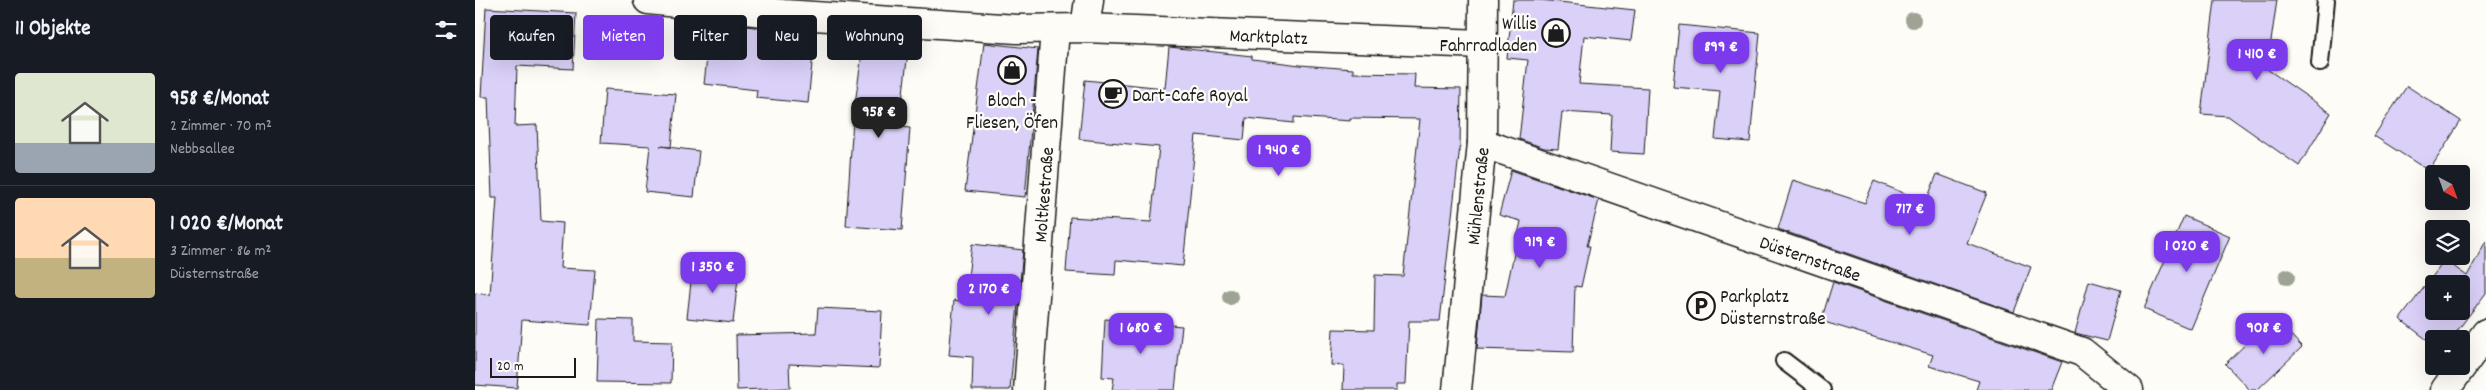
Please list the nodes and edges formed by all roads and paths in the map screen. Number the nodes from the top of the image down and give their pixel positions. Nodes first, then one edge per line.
1 (648, 0) edge
2 (1089, 0) edge
3 (1483, 0) edge
4 (2326, 0) edge
5 (770, 6) edge
6 (1085, 28) junction
7 (1055, 29) junction
8 (1482, 44) junction
9 (2321, 63) dead end
10 (1482, 143) junction
11 (2486, 333) edge
12 (1783, 361) dead end
13 (1028, 390) edge
14 (1457, 390) edge
15 (1822, 390) edge
16 (2129, 390) edge
17 (2445, 390) edge

1 - 5 street, Marktplatz
2 - 6 street
3 - 8 street, Mühlenstraße
4 - 9 lane
5 - 7 street, Marktplatz
6 - 7 street, Marktplatz
6 - 8 street, Marktplatz
7 - 13 street, Moltkestraße
8 - 10 street, Mühlenstraße
10 - 14 street, Mühlenstraße
10 - 16 street, Düsternstraße
11 - 17 street
12 - 15 lane

